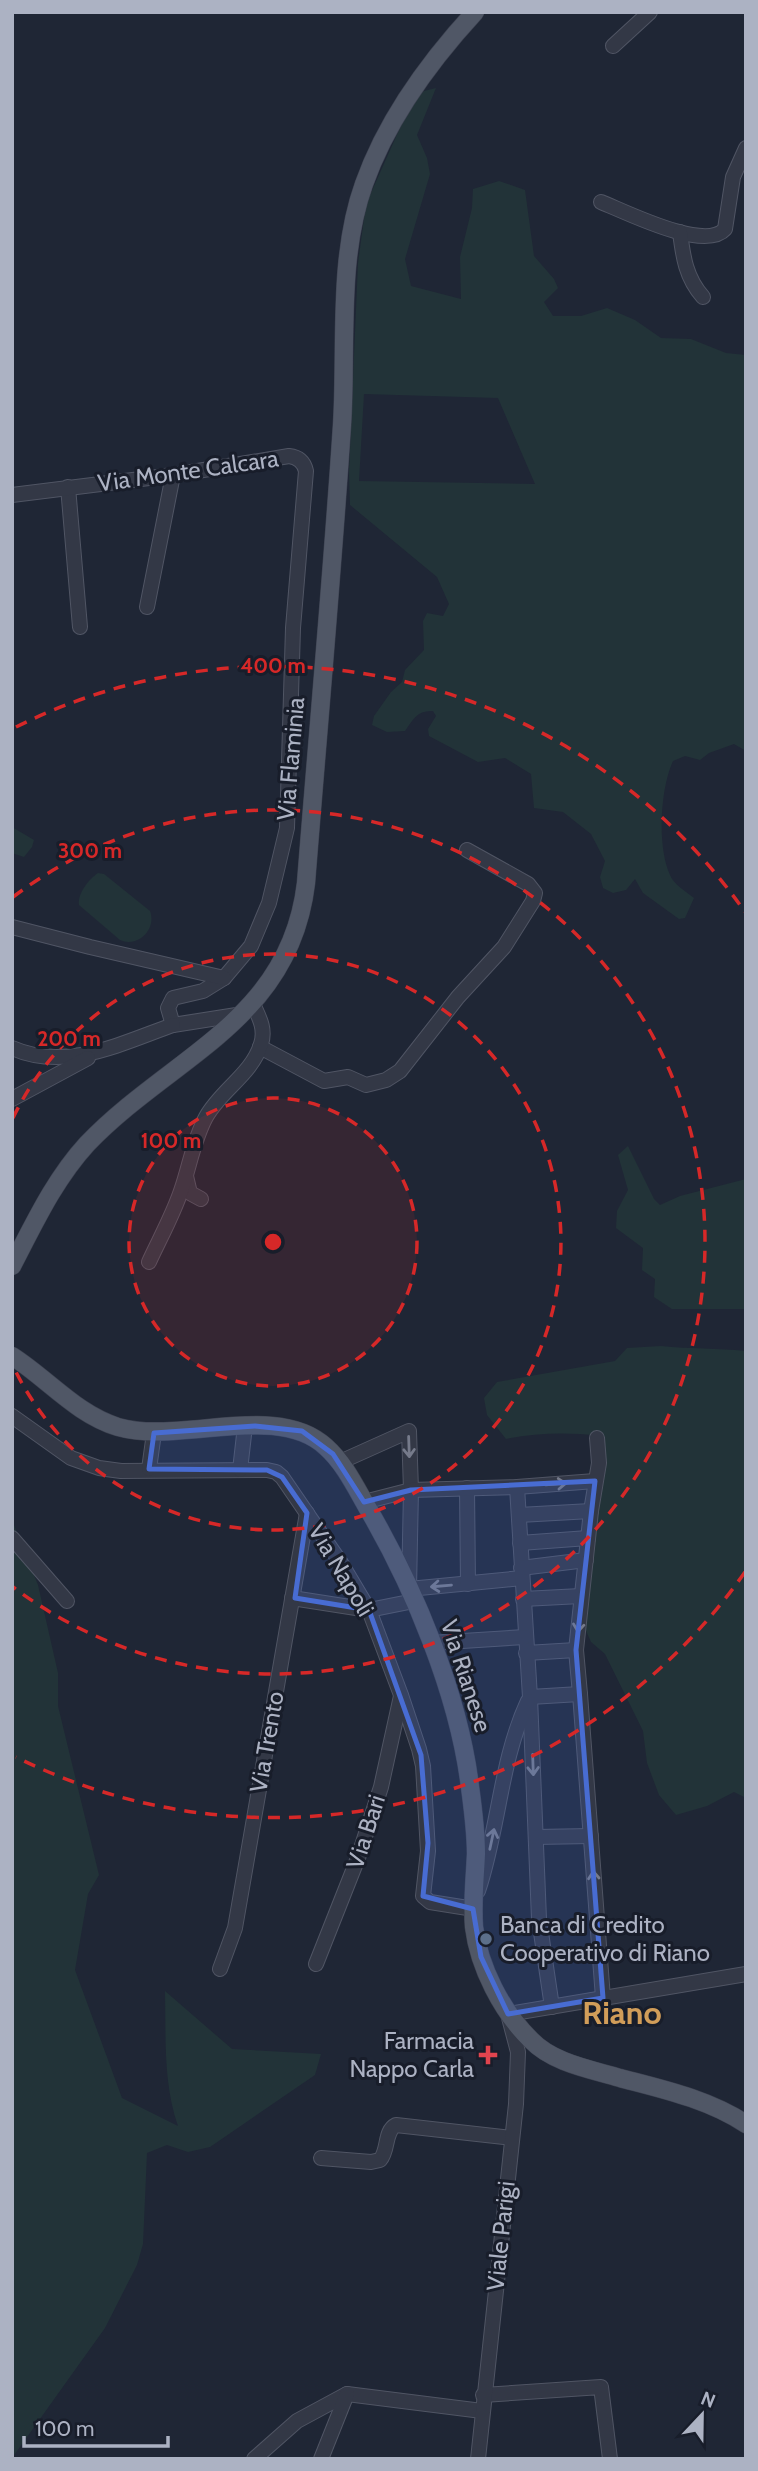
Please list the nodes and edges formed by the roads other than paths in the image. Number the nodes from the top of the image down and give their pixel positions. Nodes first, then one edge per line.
1 (475, 12) edge
2 (650, 12) edge
3 (613, 46) dead end
4 (746, 148) edge
5 (601, 202) dead end
6 (680, 232) junction
7 (703, 297) dead end
8 (173, 475) junction
9 (68, 487) junction
10 (12, 495) edge
11 (147, 607) dead end
12 (80, 627) dead end
13 (467, 850) dead end
14 (12, 926) edge
15 (224, 978) junction
16 (249, 1009) junction
17 (173, 1025) junction
18 (260, 1047) junction
19 (12, 1048) edge
20 (98, 1052) junction
21 (12, 1099) edge
22 (186, 1175) junction
23 (201, 1199) dead end
24 (149, 1262) dead end
25 (12, 1266) edge
26 (12, 1356) edge
27 (12, 1416) edge
28 (245, 1426) junction
29 (154, 1433) junction
30 (597, 1438) dead end
31 (340, 1462) junction
32 (149, 1469) junction
33 (240, 1470) junction
34 (595, 1481) junction
35 (517, 1486) junction
36 (467, 1488) junction
37 (411, 1490) junction
38 (364, 1502) junction
39 (591, 1511) junction
40 (306, 1513) junction
41 (519, 1516) junction
42 (12, 1538) edge
43 (588, 1538) junction
44 (520, 1543) junction
45 (586, 1560) junction
46 (522, 1573) junction
47 (468, 1584) junction
48 (412, 1595) junction
49 (581, 1596) junction
50 (292, 1598) junction
51 (523, 1599) junction
52 (67, 1601) dead end
53 (369, 1610) junction
54 (525, 1637) junction
55 (430, 1643) junction
56 (576, 1650) junction
57 (526, 1653) junction
58 (580, 1694) junction
59 (401, 1695) junction
60 (530, 1697) junction
61 (591, 1836) junction
62 (536, 1838) junction
63 (474, 1907) junction
64 (316, 1964) dead end
65 (220, 1969) dead end
66 (746, 1974) edge
67 (603, 1998) junction
68 (552, 2007) junction
69 (508, 2014) junction
70 (746, 2123) edge
71 (512, 2138) junction
72 (321, 2158) dead end
73 (347, 2394) junction
74 (483, 2395) junction
75 (482, 2411) junction
76 (254, 2459) edge
77 (321, 2459) edge
78 (478, 2459) edge
79 (610, 2459) edge

1 - 16 main road, Via Flaminia
2 - 3 street
4 - 6 street
5 - 6 street
6 - 7 street
8 - 9 street, Via Monte Calcara
8 - 11 street
8 - 15 street, Via Monte Calcara
9 - 10 street, Via Monte Calcara
9 - 12 street
13 - 18 street
14 - 15 street
15 - 17 street, Via Monte Calcara
16 - 17 street
16 - 18 street
16 - 25 main road, Via Flaminia
17 - 20 street
18 - 22 street
19 - 20 street
20 - 21 street
22 - 23 street
22 - 24 street
26 - 29 main road, Via Rianese
27 - 32 street, Via Napoli
28 - 29 main road, Via Rianese
28 - 31 main road, Via Rianese
28 - 33 street
29 - 32 street
30 - 34 street
31 -> 37 street
31 - 38 main road, Via Rianese
32 - 33 street, Via Napoli
33 - 40 street, Via Napoli
35 -> 34 street
34 - 39 street
35 - 36 street
35 - 41 street
36 - 37 street
36 - 47 street
37 - 38 street
37 - 48 street
38 - 48 main road, Via Rianese
39 - 41 street
39 - 43 street
40 - 50 street, Via Trento
40 - 53 street, Via Napoli
41 - 44 street
42 - 52 street
43 - 44 street
43 - 45 street
44 - 46 street
45 - 46 street
45 - 49 street
46 - 47 street
46 - 51 street
47 -> 48 street
48 - 53 street
48 - 55 main road, Via Rianese
49 - 51 street
49 -> 56 street
50 - 53 street
50 - 65 street, Via Trento
51 - 54 street
53 - 59 street, Via Napoli
54 - 55 street
54 - 57 street
55 - 63 main road, Via Rianese
56 - 57 street
56 - 58 street
57 - 60 street
58 - 60 street
58 - 61 street
59 - 63 street, Via Napoli
59 - 64 street, Via Bari
60 -> 62 street
63 -> 60 street
61 - 62 street
67 -> 61 street
62 - 68 street
63 - 69 main road, Via Rianese
66 - 67 street
67 - 68 street
68 - 69 street
69 - 70 main road, Via Rianese
69 - 71 street, Viale Parigi
71 - 72 street
71 - 74 street, Viale Parigi
73 - 75 street
73 - 76 street
73 - 77 street
74 - 75 street, Viale Parigi
74 - 79 street
75 - 78 street, Viale Parigi

